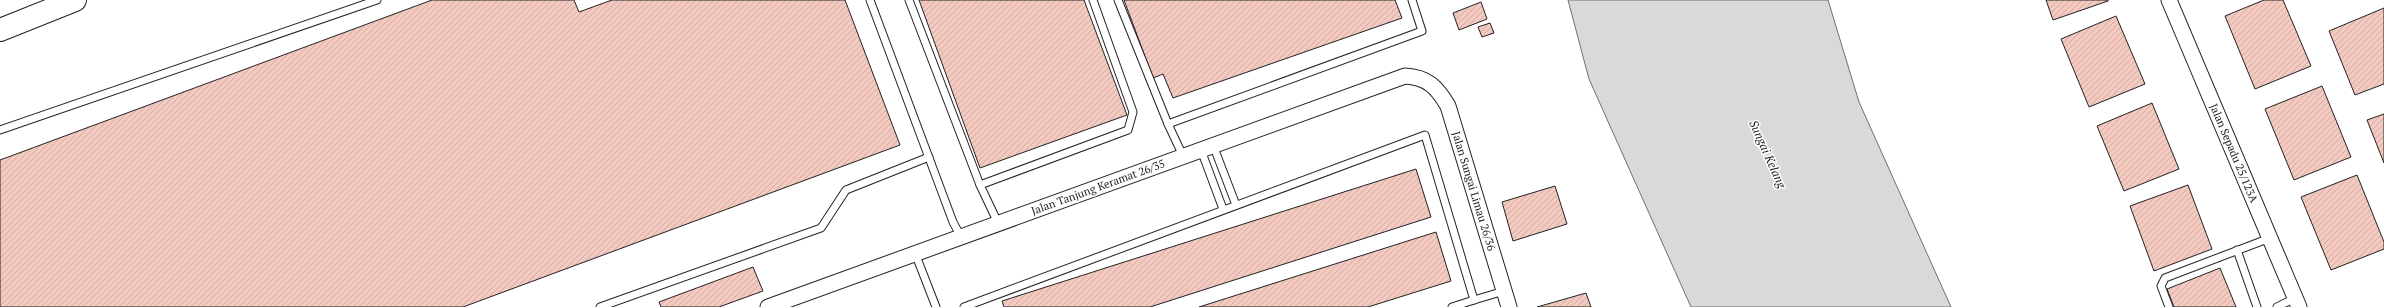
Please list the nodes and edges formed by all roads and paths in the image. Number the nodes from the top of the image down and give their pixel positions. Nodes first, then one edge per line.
1 (75, 0) edge
2 (377, 0) edge
3 (870, 0) edge
4 (909, 0) edge
5 (1093, 0) edge
6 (1118, 0) edge
7 (1412, 0) edge
8 (2169, 0) edge
9 (0, 30) edge
10 (1428, 81) joint
11 (1168, 124) junction
12 (0, 130) edge
13 (1207, 148) junction
14 (1183, 156) junction
15 (929, 157) junction
16 (980, 185) junction
17 (1236, 205) junction
18 (1223, 209) junction
19 (998, 223) junction
20 (961, 237) junction
21 (2270, 238) junction
22 (2237, 250) junction
23 (916, 253) junction
24 (1504, 291) junction
25 (1474, 300) junction
26 (2297, 302) edge
27 (600, 307) edge
28 (768, 307) edge
29 (936, 307) edge
30 (964, 307) edge
31 (1452, 307) edge
32 (1509, 307) edge
33 (2169, 307) edge
34 (2257, 307) edge
35 (2276, 307) edge

1 - 9 highway
2 - 12 lane
3 - 15 lane
4 - 16 lane
5 - 16 lane
6 - 11 lane
7 - 11 lane
8 - 21 street, Jalan Sepadu 25/123A
10 - 13 street, Jalan Tanjung Keramat 26/35
10 - 24 street, Jalan Sungai Limau 26/36
11 - 14 lane
13 - 14 street, Jalan Tanjung Keramat 26/35
13 - 17 lane
13 - 18 lane
14 - 19 street, Jalan Tanjung Keramat 26/35
15 - 20 lane
15 - 27 lane
16 - 19 lane
17 - 18 lane
17 - 25 lane
18 - 30 lane
19 - 20 street, Jalan Tanjung Keramat 26/35
20 - 23 street, Jalan Tanjung Keramat 26/35
21 - 22 lane
21 - 26 street, Jalan Sepadu 25/123A
22 - 33 lane
22 - 34 lane
23 - 28 street, Jalan Tanjung Keramat 26/35
23 - 29 lane
24 - 25 lane
24 - 32 street, Jalan Sungai Limau 26/36
25 - 31 lane
26 - 35 lane

